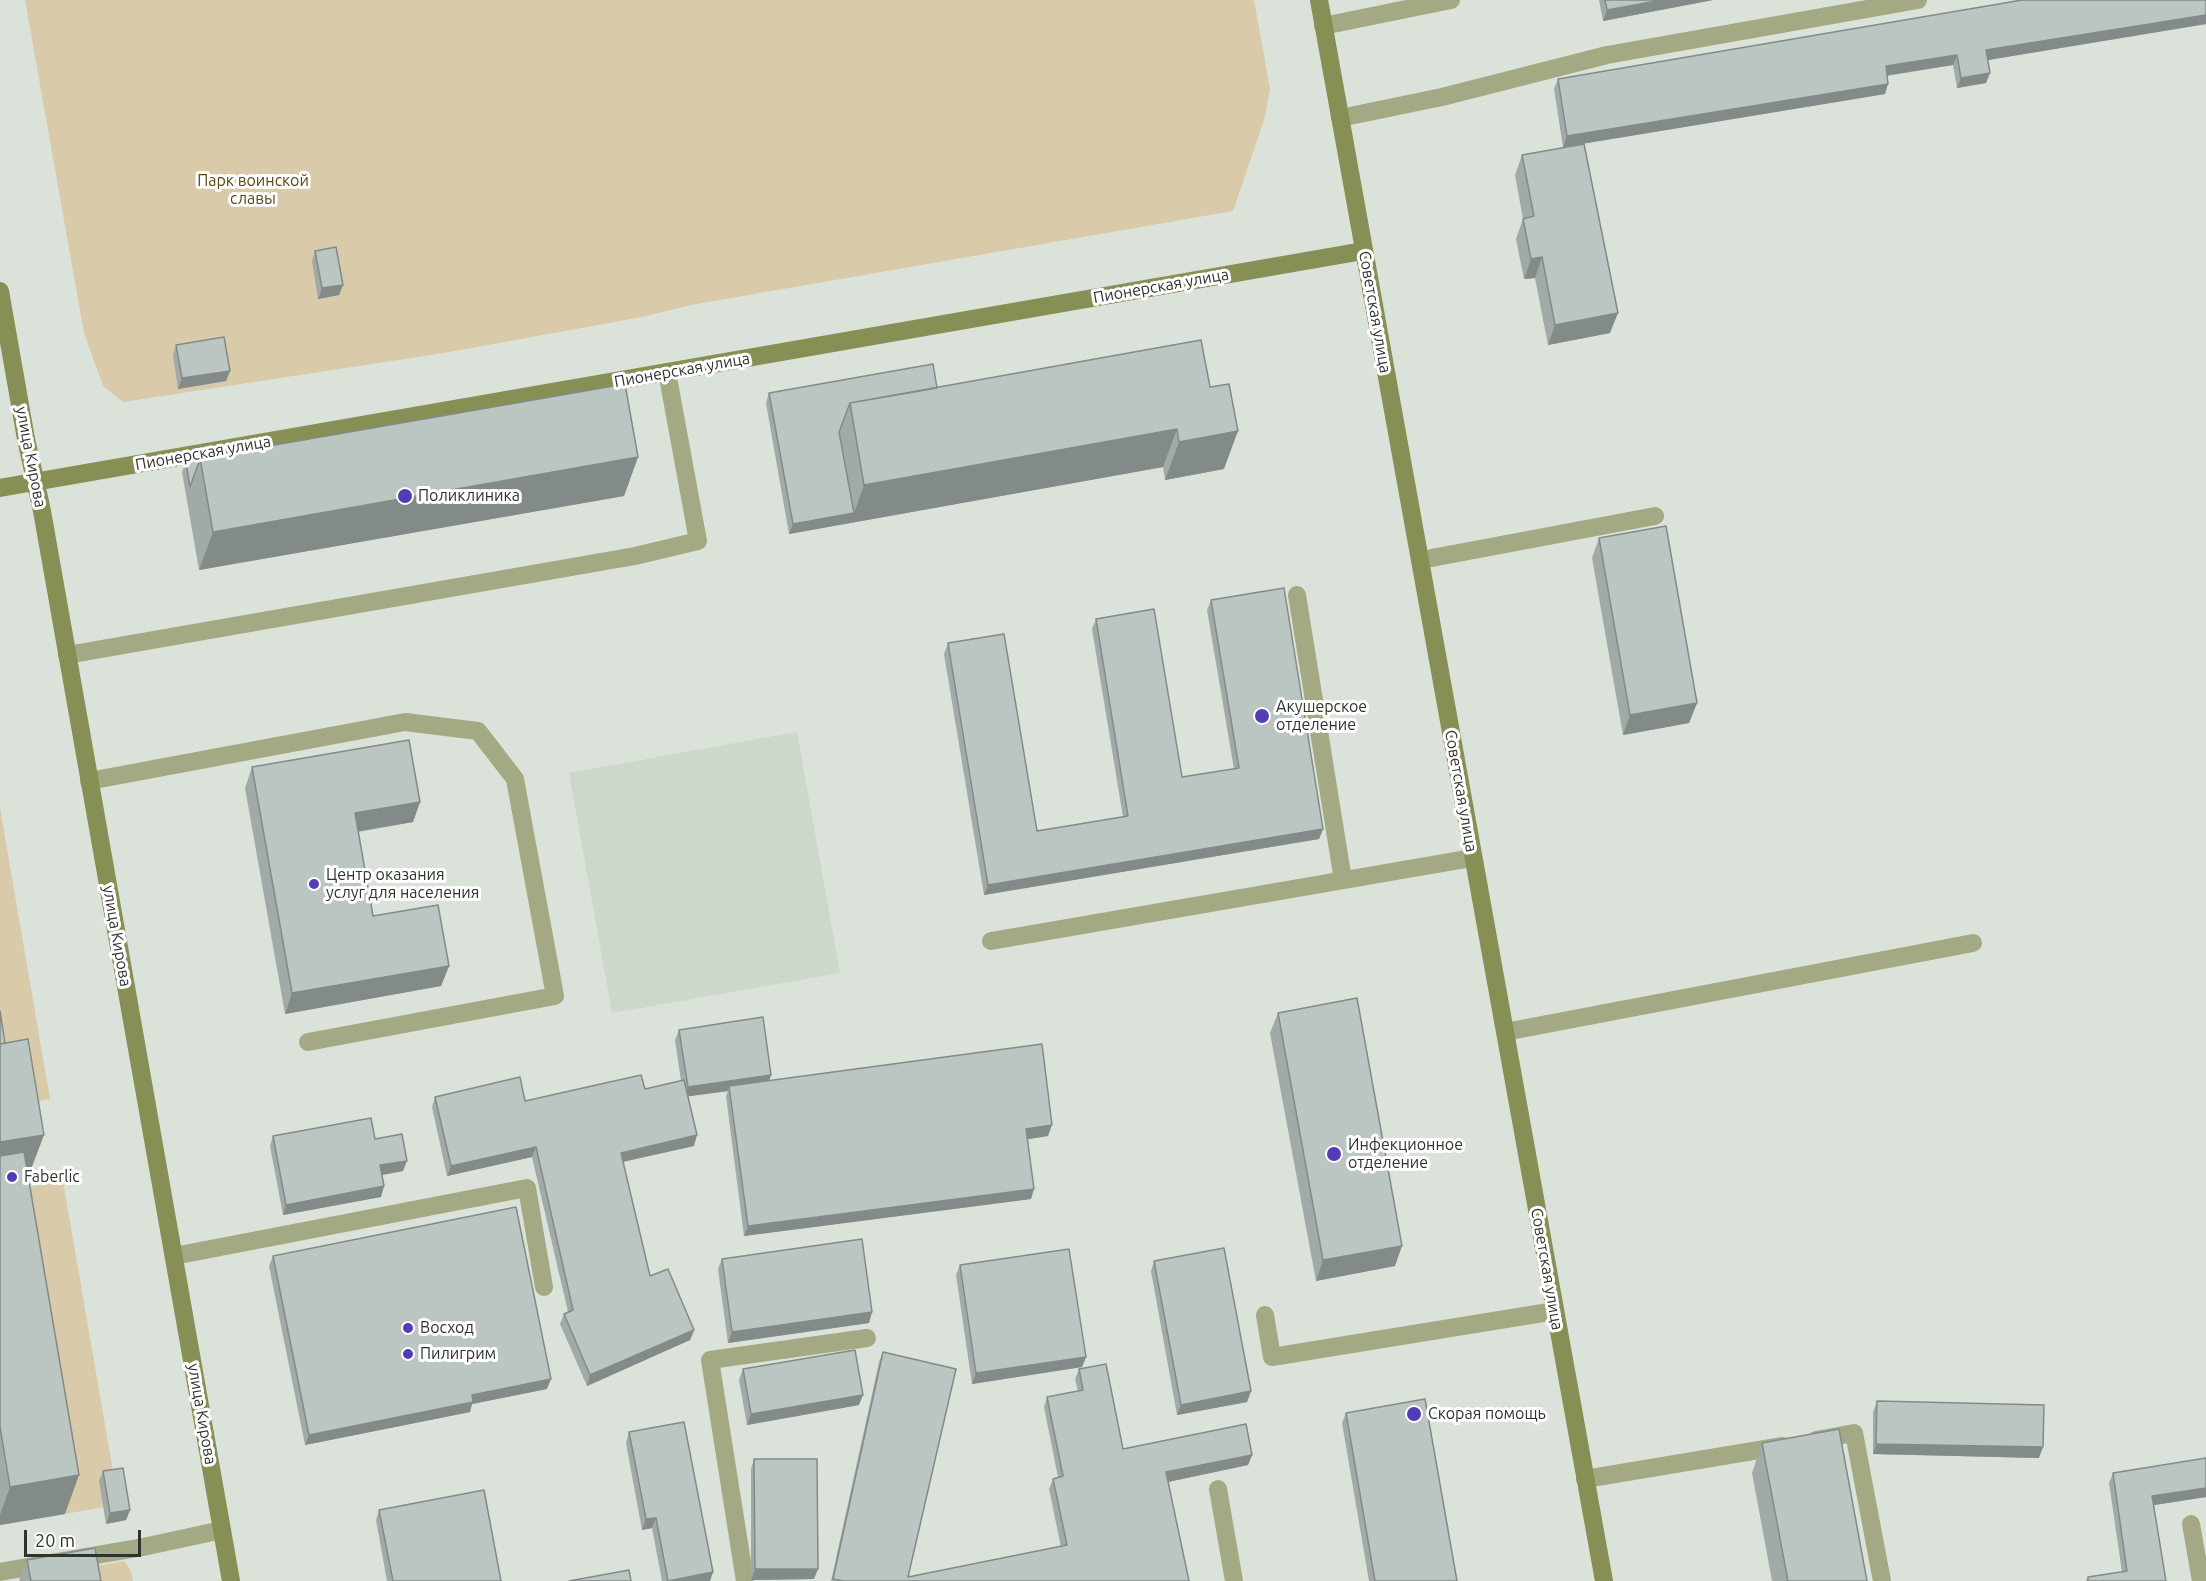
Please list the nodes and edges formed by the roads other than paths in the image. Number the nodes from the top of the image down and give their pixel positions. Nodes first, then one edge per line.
1 (1319, 0) edge
2 (1451, 0) edge
3 (1918, 0) edge
4 (1323, 26) junction
5 (1340, 118) junction
6 (1363, 251) junction
7 (0, 291) edge
8 (667, 372) junction
9 (36, 482) junction
10 (0, 488) edge
11 (1655, 516) dead end
12 (1421, 560) junction
13 (1297, 596) dead end
14 (67, 655) junction
15 (89, 781) junction
16 (1472, 858) junction
17 (1343, 880) junction
18 (991, 941) dead end
19 (1973, 943) dead end
20 (1505, 1032) junction
21 (308, 1042) dead end
22 (174, 1256) junction
23 (544, 1287) dead end
24 (1555, 1311) junction
25 (1265, 1315) dead end
26 (867, 1338) dead end
27 (1585, 1479) junction
28 (1218, 1489) dead end
29 (2191, 1524) dead end
30 (222, 1530) junction
31 (0, 1572) edge
32 (231, 1581) edge
33 (745, 1581) edge
34 (1234, 1581) edge
35 (1604, 1581) edge
36 (1882, 1581) edge
37 (2201, 1581) edge

1 - 4 street, Советская улица
2 - 4 lane
3 - 5 lane
4 - 5 street, Советская улица
5 - 6 street, Советская улица
6 - 8 street, Пионерская улица
6 - 12 street, Советская улица
7 - 9 street, улица Кирова
8 - 9 street, Пионерская улица
8 - 14 lane
9 - 10 street, Пионерская улица
9 - 14 street, улица Кирова
11 - 12 lane
12 - 16 street, Советская улица
13 - 17 lane
14 - 15 street, улица Кирова
15 - 21 lane
15 - 22 street, улица Кирова
16 - 17 lane
16 - 20 street, Советская улица
17 - 18 lane
19 - 20 lane
20 - 24 street, Советская улица
22 - 23 lane
22 - 30 street, улица Кирова
24 - 25 lane
24 - 27 street, Советская улица
26 - 33 lane
27 - 35 street, Советская улица
27 - 36 lane
28 - 34 lane
29 - 37 lane
30 - 31 lane
30 - 32 street, улица Кирова

